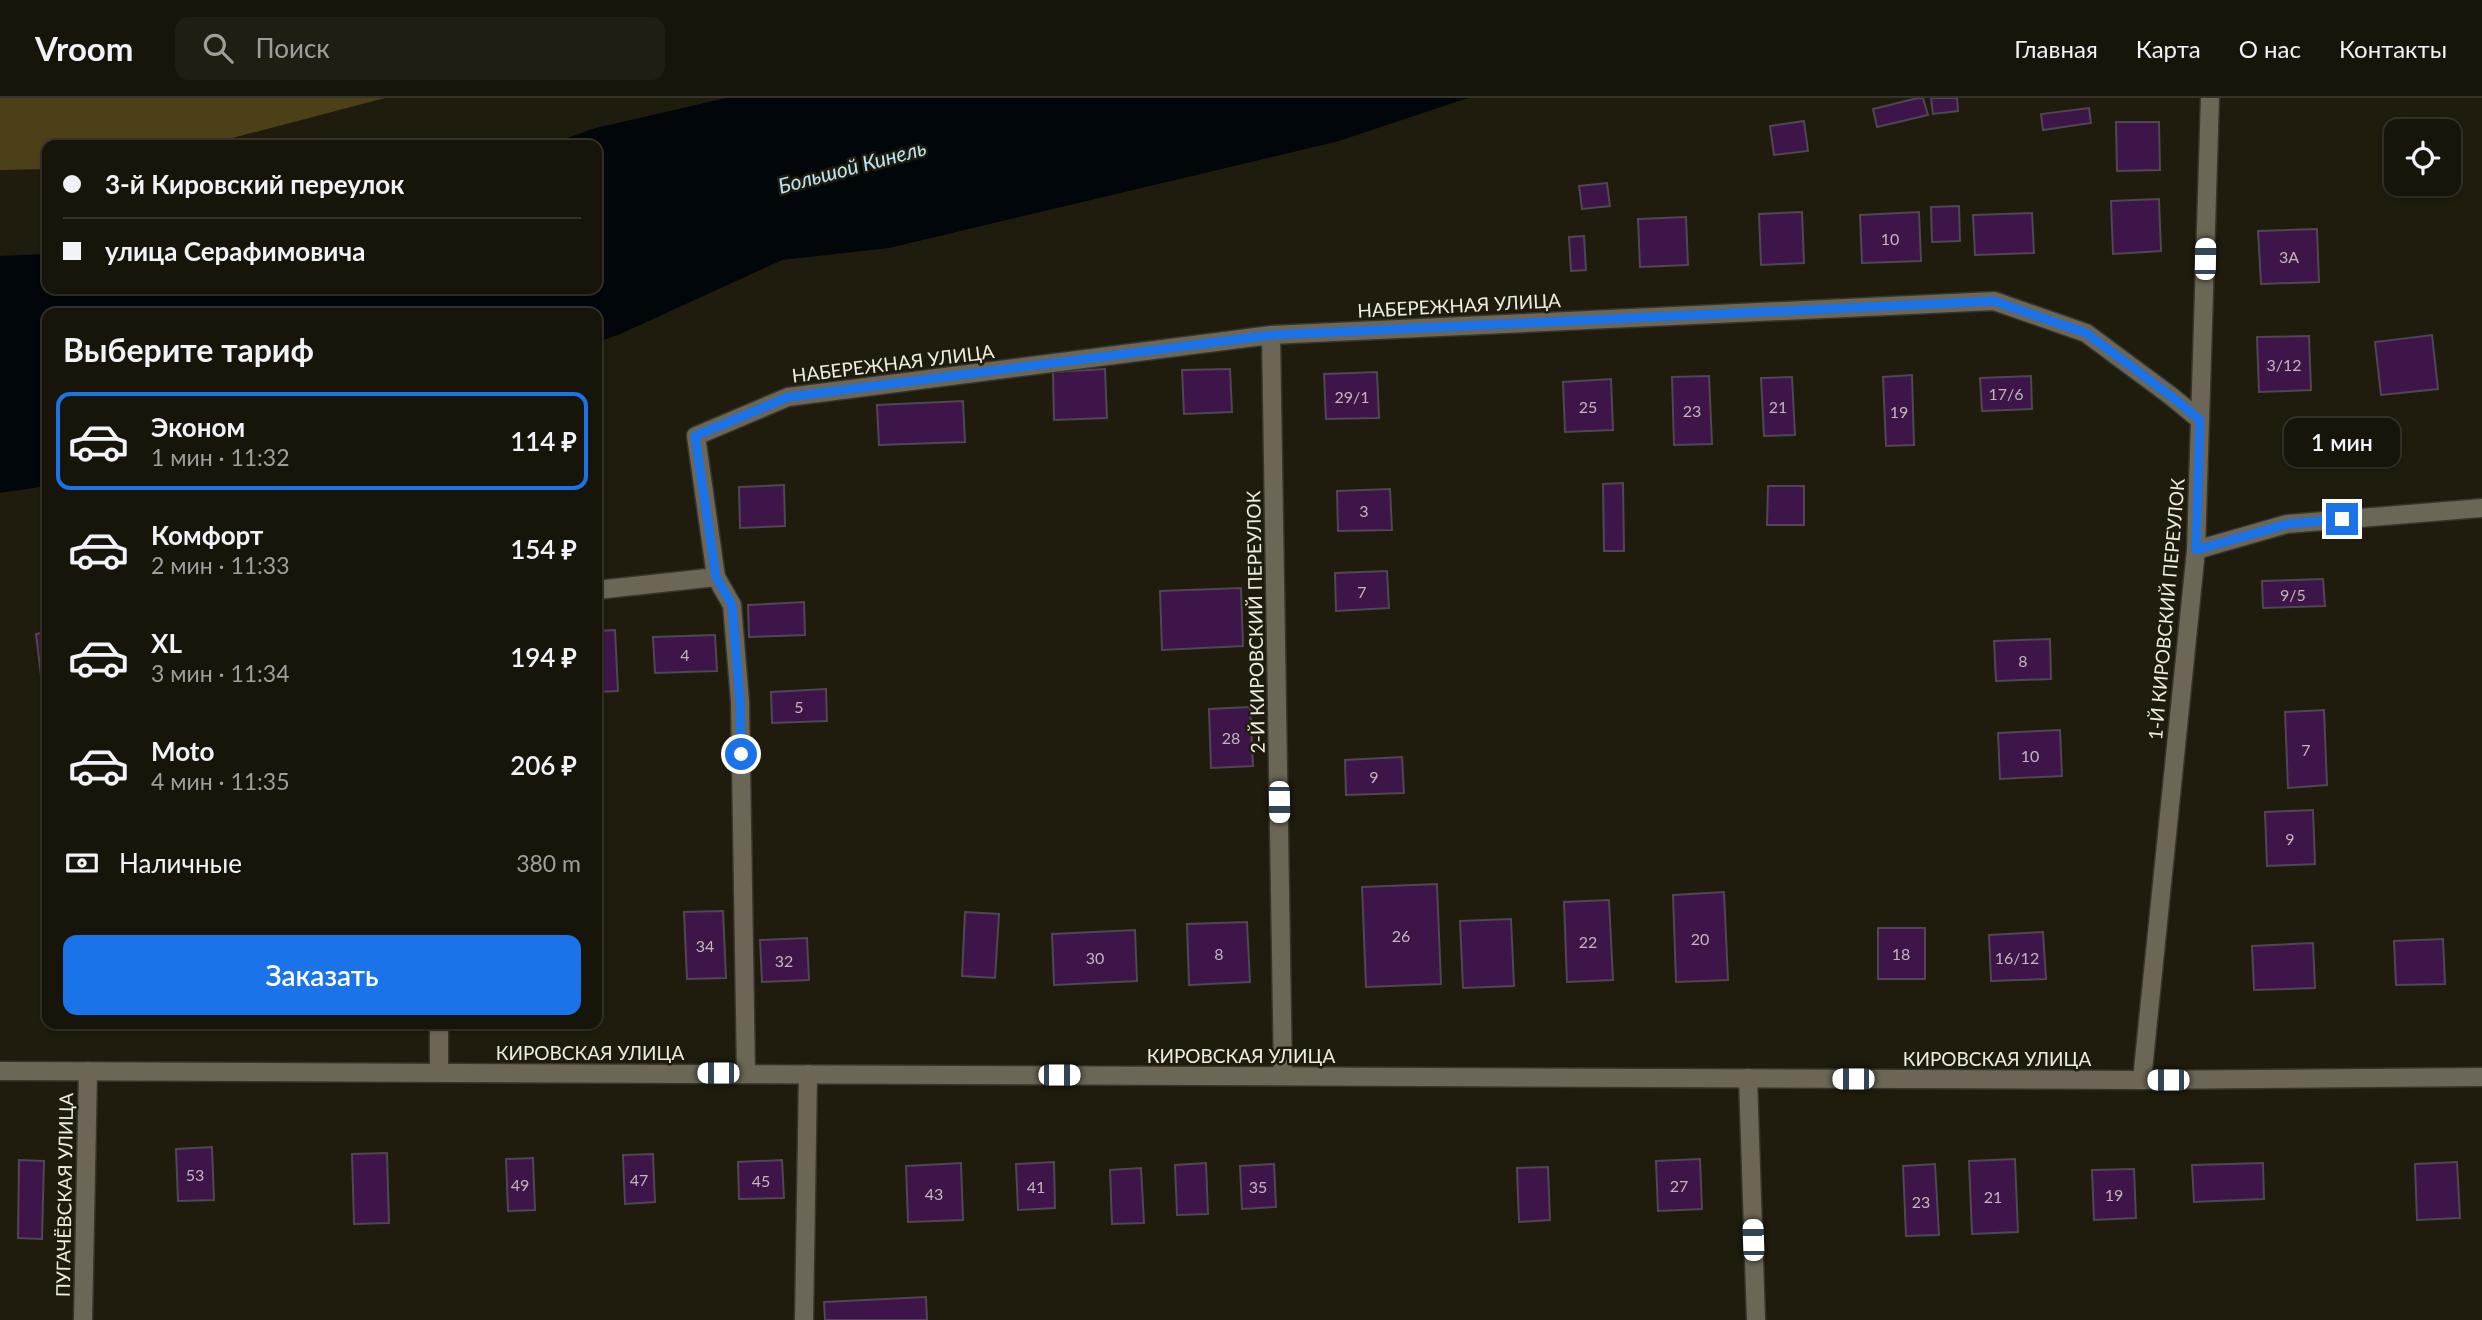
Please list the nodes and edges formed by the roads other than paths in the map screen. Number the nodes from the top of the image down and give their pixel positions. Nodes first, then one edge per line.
1 (2210, 98) edge
2 (1271, 335) junction
3 (2200, 420) junction
4 (2482, 508) edge
5 (2196, 550) junction
6 (716, 577) junction
7 (602, 589) edge
8 (439, 1029) edge
9 (0, 1071) edge
10 (88, 1071) junction
11 (439, 1072) junction
12 (746, 1074) junction
13 (808, 1074) junction
14 (1283, 1076) junction
15 (2482, 1077) edge
16 (1748, 1079) junction
17 (2142, 1080) junction
18 (83, 1320) edge
19 (804, 1320) edge
20 (1756, 1320) edge

1 - 3 street, 1-Й КИРОВСКИЙ ПЕРЕУЛОК
2 - 3 street, НАБЕРЕЖНАЯ УЛИЦА
2 - 6 street, НАБЕРЕЖНАЯ УЛИЦА
2 - 14 street, 2-Й КИРОВСКИЙ ПЕРЕУЛОК
3 - 5 street, 1-Й КИРОВСКИЙ ПЕРЕУЛОК
4 - 5 street
5 - 17 street, 1-Й КИРОВСКИЙ ПЕРЕУЛОК
6 - 7 street
6 - 12 street
8 - 11 street
9 - 10 street, КИРОВСКАЯ УЛИЦА
10 - 11 street, КИРОВСКАЯ УЛИЦА
10 - 18 street, ПУГАЧЁВСКАЯ УЛИЦА
11 - 12 street, КИРОВСКАЯ УЛИЦА
12 - 13 street, КИРОВСКАЯ УЛИЦА
13 - 14 street, КИРОВСКАЯ УЛИЦА
13 - 19 street
14 - 16 street, КИРОВСКАЯ УЛИЦА
15 - 17 street, КИРОВСКАЯ УЛИЦА
16 - 17 street, КИРОВСКАЯ УЛИЦА
16 - 20 street

